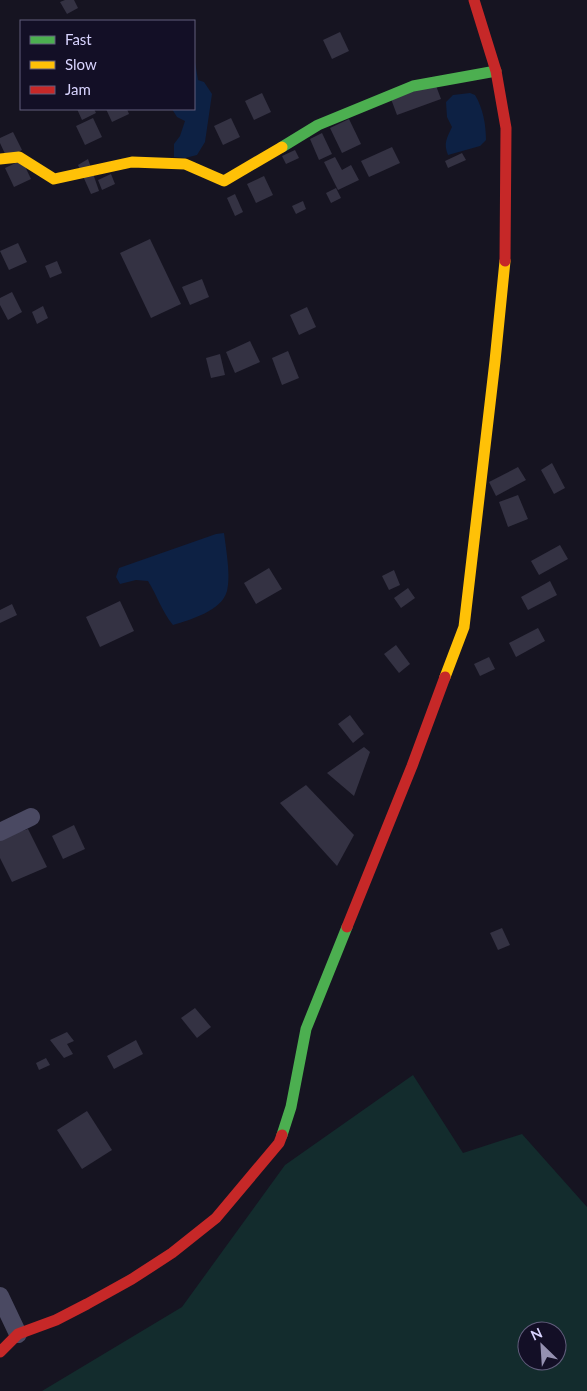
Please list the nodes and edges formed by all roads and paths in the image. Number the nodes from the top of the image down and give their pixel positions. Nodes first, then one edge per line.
1 (474, 0) edge
2 (496, 71) junction
3 (0, 159) edge
4 (31, 817) dead end
5 (0, 832) edge
6 (0, 1296) edge
7 (18, 1334) junction
8 (0, 1352) edge

1 - 2 street
2 - 3 street
2 - 7 street
4 - 5 street
6 - 7 street
7 - 8 street

